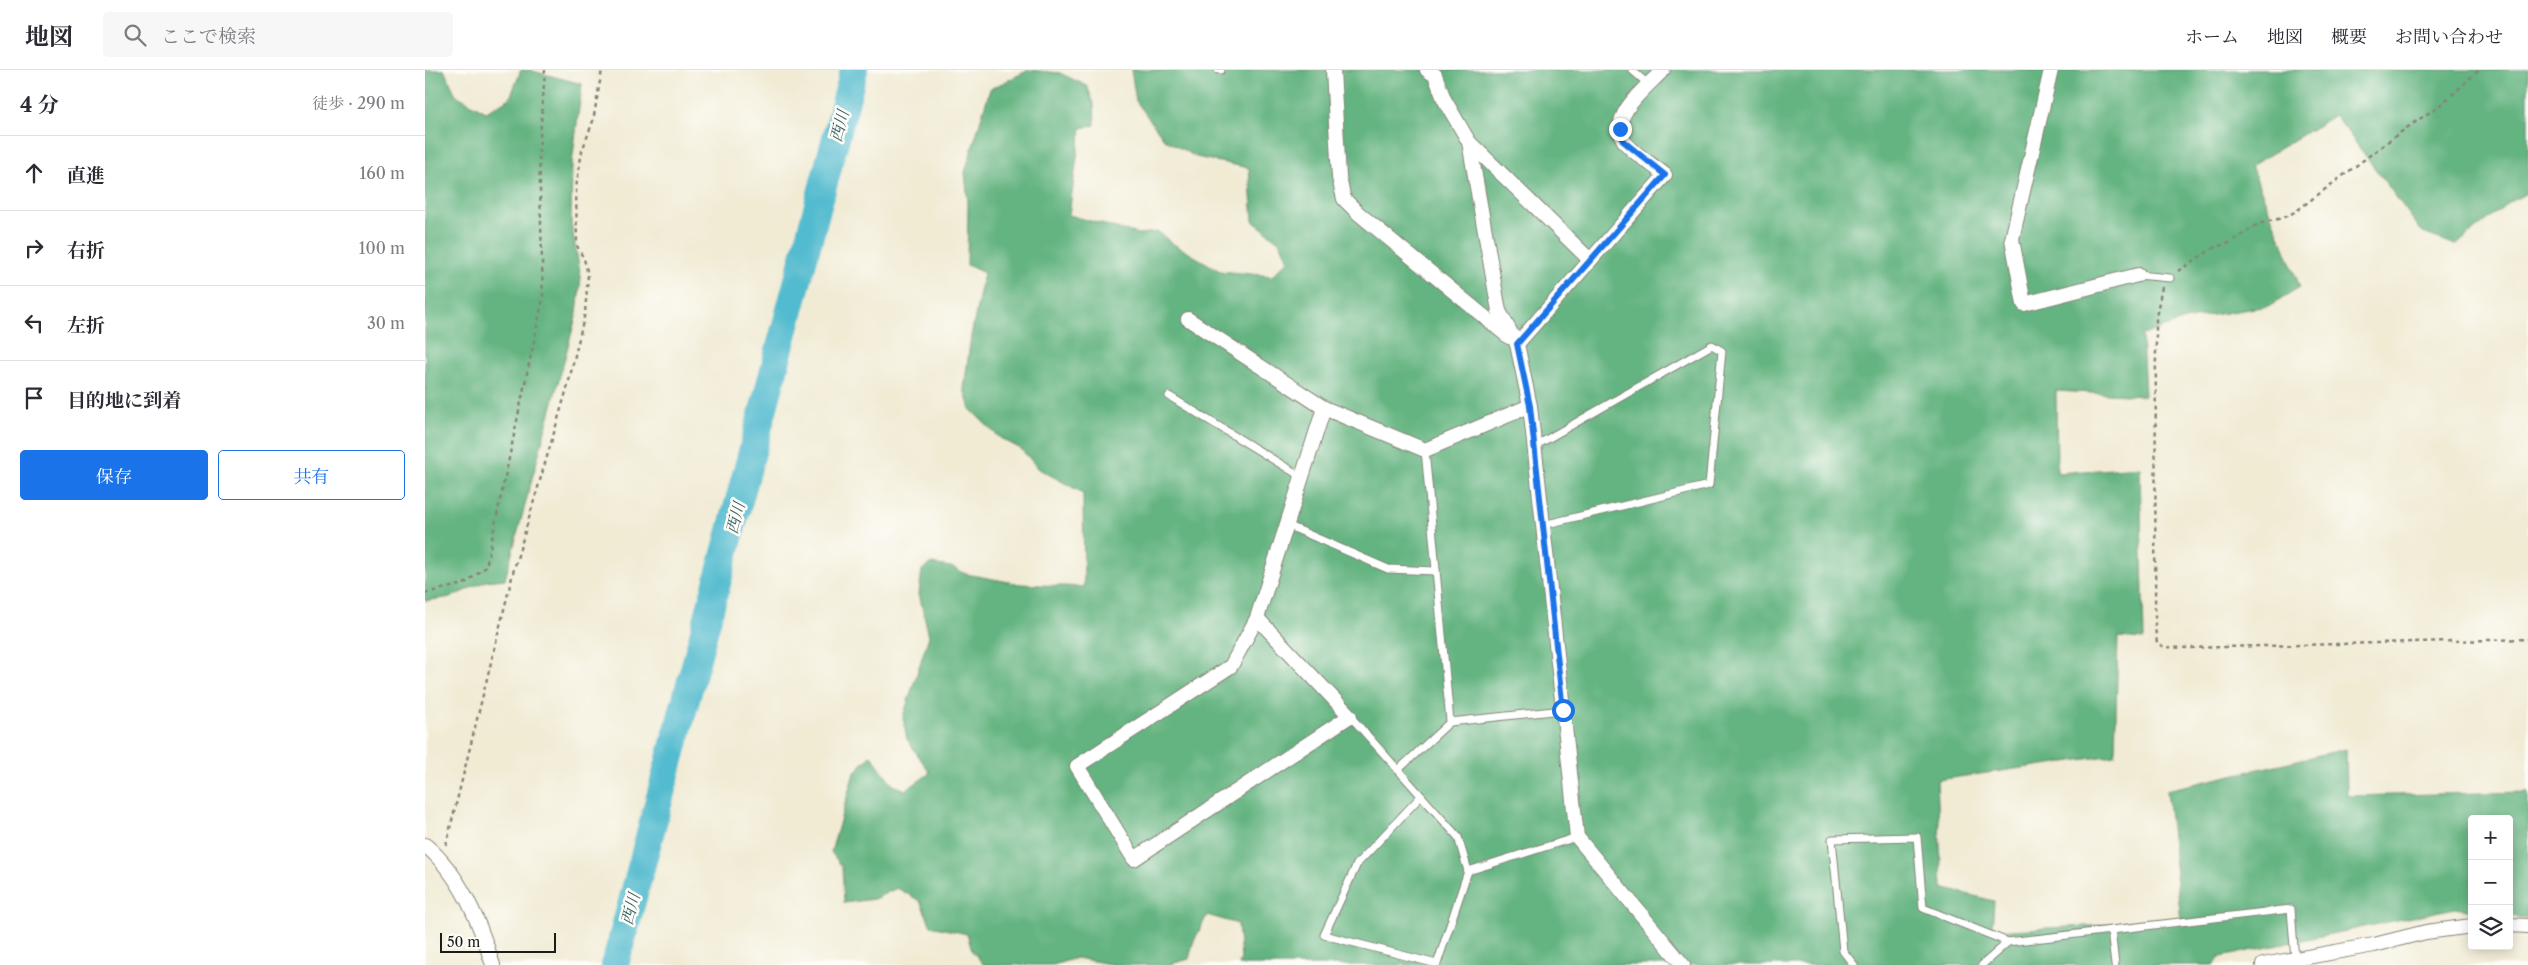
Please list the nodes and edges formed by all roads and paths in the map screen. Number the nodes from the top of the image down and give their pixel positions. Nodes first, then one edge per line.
1 (545, 70) edge
2 (602, 70) edge
3 (1333, 70) edge
4 (1427, 70) edge
5 (1633, 70) edge
6 (1663, 70) edge
7 (2051, 70) edge
8 (2479, 70) edge
9 (1649, 85) junction
10 (1469, 142) junction
11 (1590, 260) junction
12 (2138, 275) joint
13 (2170, 278) junction
14 (1188, 319) dead end
15 (1517, 344) junction
16 (1169, 396) dead end
17 (1530, 406) junction
18 (1324, 408) junction
19 (1534, 446) junction
20 (1425, 450) junction
21 (1302, 477) junction
22 (1287, 525) junction
23 (1543, 525) junction
24 (1436, 571) junction
25 (425, 594) edge
26 (1257, 618) junction
27 (2528, 639) edge
28 (1563, 710) junction
29 (1350, 716) junction
30 (1450, 722) junction
31 (1398, 770) junction
32 (1421, 796) junction
33 (1577, 837) junction
34 (425, 844) edge
35 (443, 859) junction
36 (1468, 871) junction
37 (2513, 925) edge
38 (2528, 926) edge
39 (2468, 927) edge
40 (2111, 930) junction
41 (2008, 942) junction
42 (2295, 960) junction
43 (493, 965) edge
44 (1683, 965) edge
45 (1854, 965) edge
46 (1982, 965) edge
47 (2115, 965) edge
48 (2263, 965) edge

1 - 25 path
2 - 35 path
3 - 15 street
4 - 10 street
5 - 9 lane
6 - 9 street
7 - 12 street
8 - 13 path
9 - 11 street
10 - 11 street
10 - 15 street
11 - 15 street
12 - 13 lane
13 - 27 path
14 - 18 street
15 - 17 street
16 - 21 lane
17 - 19 street
17 - 20 street
18 - 20 street
18 - 21 street
19 - 23 street
19 - 23 lane
20 - 24 lane
21 - 22 street
22 - 24 lane
22 - 26 street
23 - 28 street
24 - 30 lane
26 - 29 street
26 - 29 street
28 - 30 lane
28 - 33 street
29 - 31 lane
30 - 31 lane
31 - 32 lane
32 - 36 lane
32 - 36 lane
33 - 36 lane
33 - 44 street
34 - 35 street
35 - 43 street
37 - 38 street
39 - 42 street
40 - 41 lane
40 - 42 lane
40 - 47 lane
41 - 45 lane
41 - 46 lane
42 - 48 street

